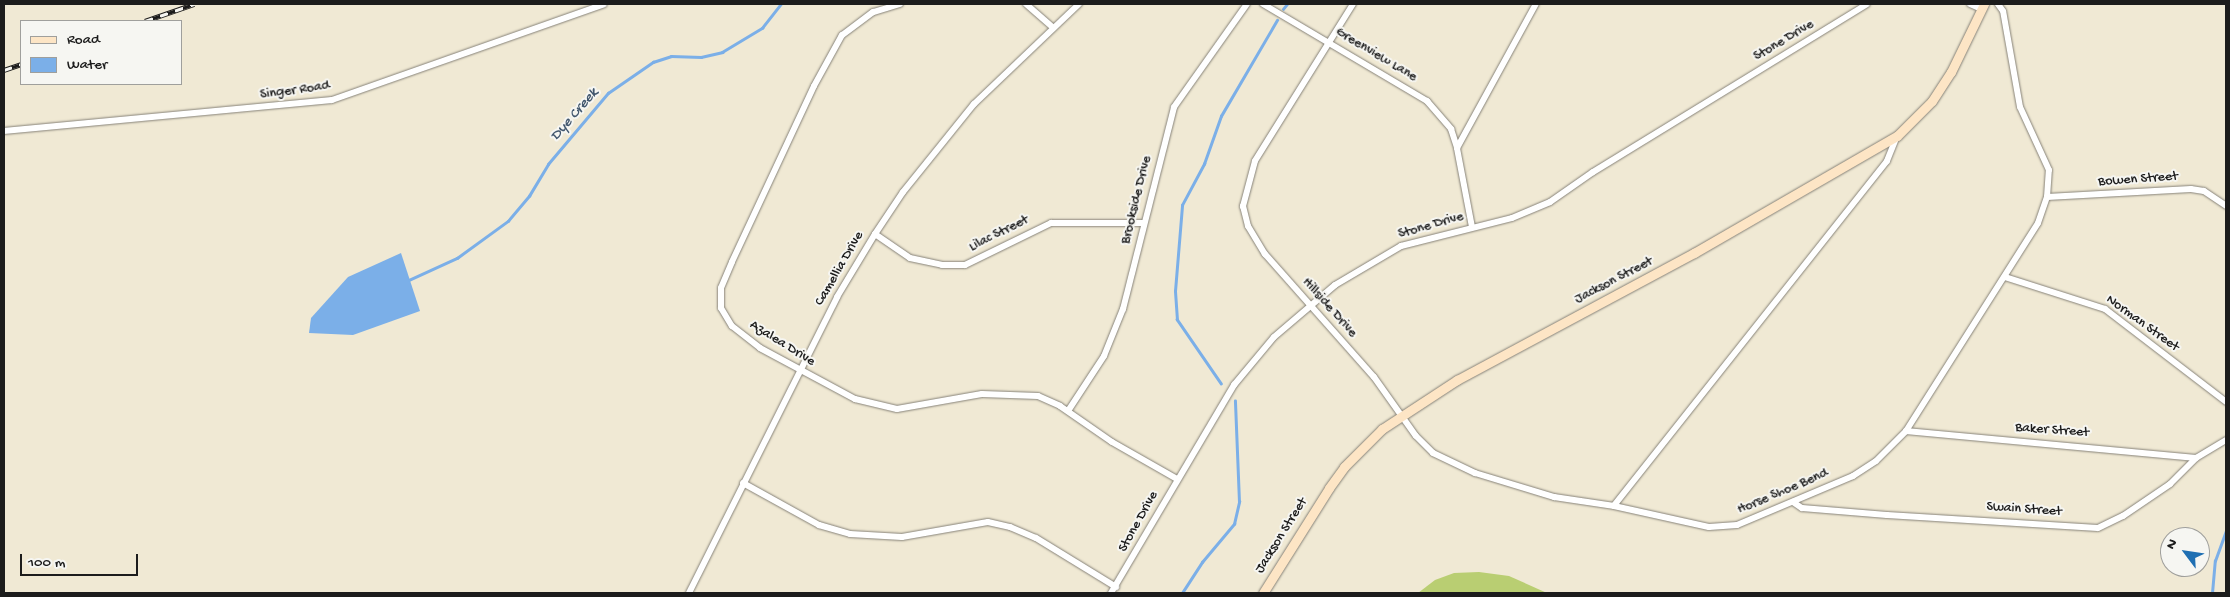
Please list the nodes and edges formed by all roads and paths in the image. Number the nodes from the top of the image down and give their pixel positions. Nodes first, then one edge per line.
1 (604, 4) edge
2 (900, 4) edge
3 (1026, 4) edge
4 (1079, 4) edge
5 (1247, 4) edge
6 (1263, 4) edge
7 (1352, 4) edge
8 (1536, 4) edge
9 (1868, 4) edge
10 (1970, 4) edge
11 (1998, 4) edge
12 (1982, 6) edge
13 (1052, 27) junction
14 (1329, 42) junction
15 (4, 131) edge
16 (1897, 136) junction
17 (1458, 148) junction
18 (2047, 197) junction
19 (2226, 206) edge
20 (1143, 223) junction
21 (1472, 227) junction
22 (875, 234) junction
23 (2005, 276) junction
24 (1311, 306) junction
25 (799, 371) junction
26 (2226, 402) edge
27 (1068, 411) junction
28 (1401, 414) junction
29 (1906, 431) junction
30 (2226, 440) edge
31 (2196, 458) junction
32 (1178, 479) junction
33 (743, 483) junction
34 (1793, 502) junction
35 (1614, 506) junction
36 (1116, 587) junction
37 (689, 593) edge
38 (1111, 593) edge
39 (1262, 593) edge

1 - 15 street, Singer Road
2 - 25 street, Azalea Drive
3 - 13 street
4 - 13 street, Camellia Drive
5 - 20 street, Brookside Drive
6 - 14 street, Greenview Lane
7 - 14 street, Hillside Drive
8 - 17 street
9 - 21 street, Stone Drive
10 - 12 street
11 - 18 street, Horse Shoe Bend
12 - 16 street, Jackson Street
13 - 22 street, Camellia Drive
14 - 17 street, Greenview Lane
14 - 24 street, Hillside Drive
16 - 28 street, Jackson Street
16 - 35 street
17 - 21 street
18 - 19 street, Bowen Street
18 - 23 street, Horse Shoe Bend
20 - 22 street, Lilac Street
20 - 27 street, Brookside Drive
21 - 24 street, Stone Drive
22 - 25 street, Camellia Drive
23 - 26 street, Norman Street
23 - 29 street, Horse Shoe Bend
24 - 28 street, Hillside Drive
24 - 32 street, Stone Drive
25 - 27 street, Azalea Drive
25 - 33 street, Camellia Drive
27 - 32 street, Azalea Drive
28 - 35 street, Hillside Drive
28 - 39 street, Jackson Street
29 - 31 street, Baker Street
29 - 34 street, Horse Shoe Bend
30 - 31 street, Swain Street
31 - 34 street, Swain Street
32 - 36 street, Stone Drive
33 - 36 street
33 - 37 street, Camellia Drive
34 - 35 street, Horse Shoe Bend
36 - 38 street, Stone Drive

